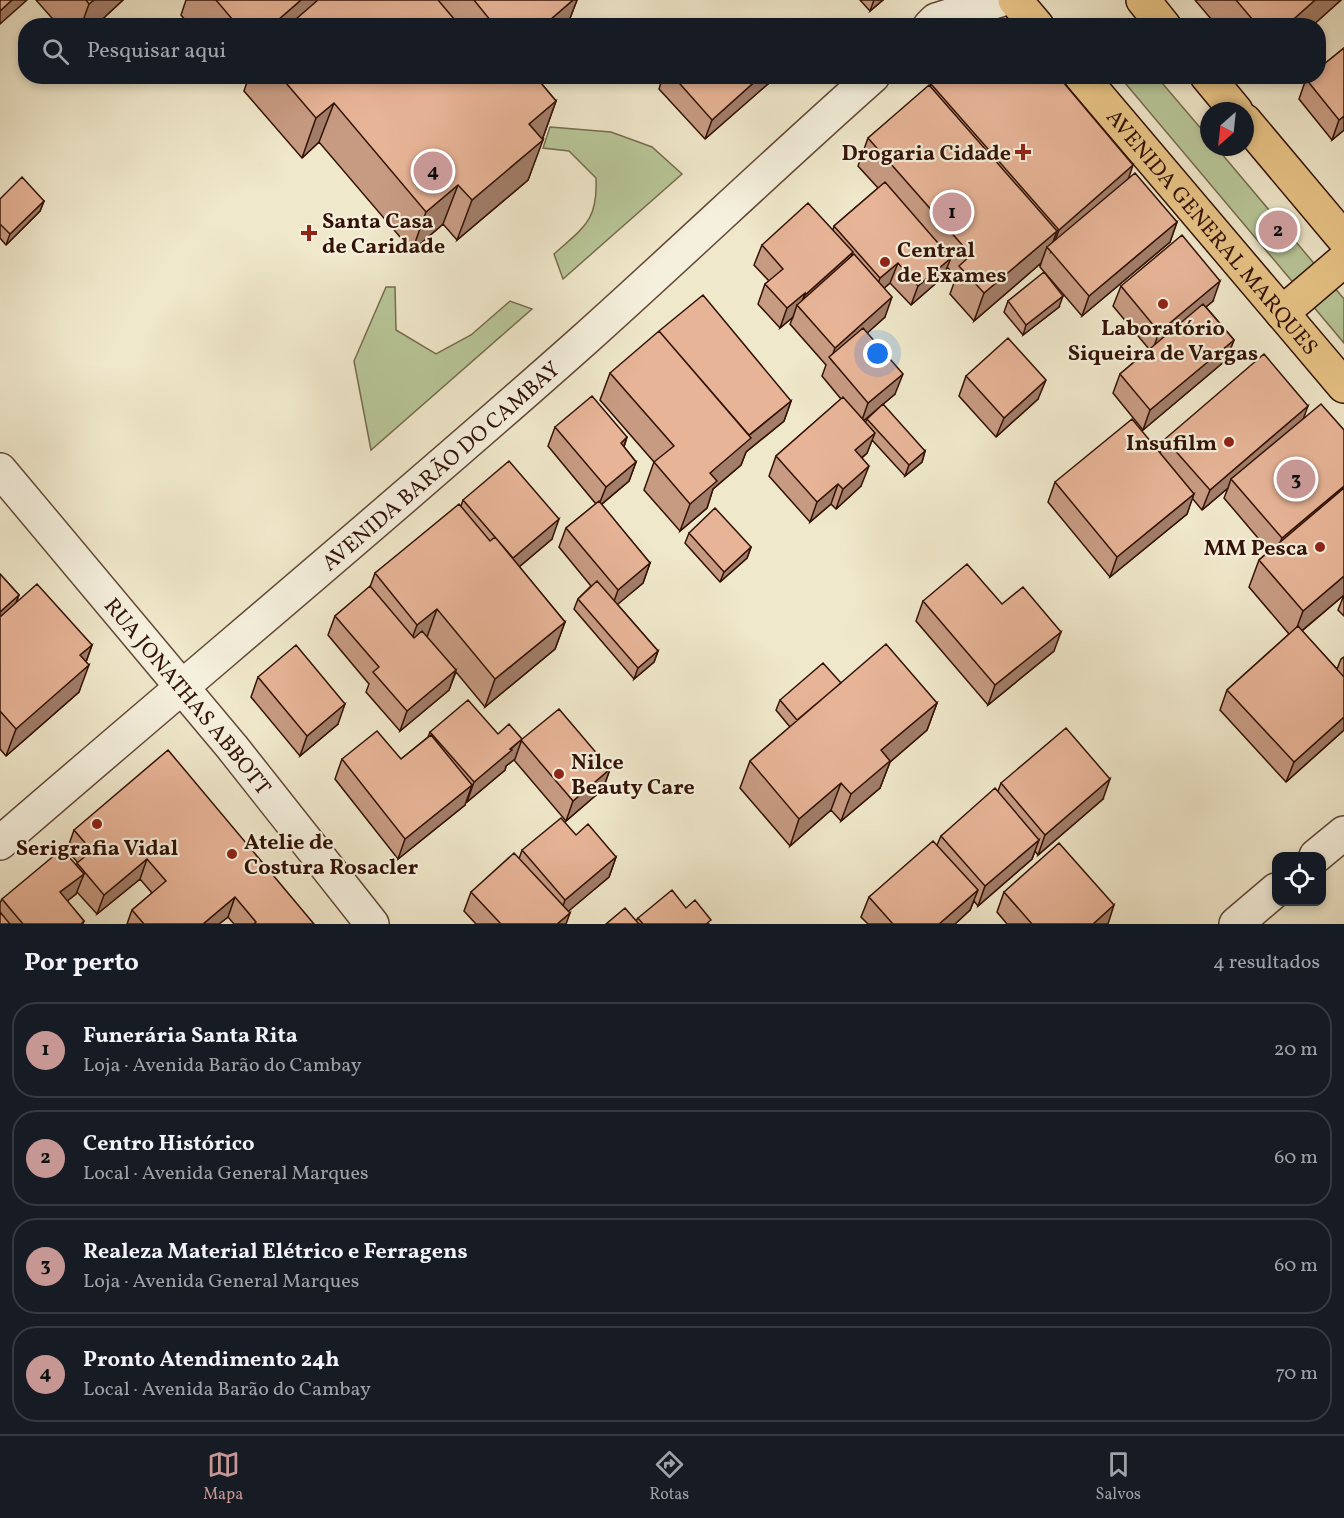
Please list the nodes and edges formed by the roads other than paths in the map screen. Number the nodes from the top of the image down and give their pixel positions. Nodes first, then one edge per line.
1 (1000, 0) edge
2 (1016, 0) edge
3 (1143, 0) edge
4 (937, 15) edge
5 (1031, 18) edge
6 (1158, 18) edge
7 (864, 84) edge
8 (1088, 84) edge
9 (1214, 84) edge
10 (1229, 102) edge
11 (1254, 133) edge
12 (1344, 239) edge
13 (1344, 260) edge
14 (1282, 313) junction
15 (1344, 386) edge
16 (0, 470) edge
17 (181, 687) junction
18 (1344, 833) edge
19 (0, 843) edge
20 (1321, 852) edge
21 (1272, 893) edge
22 (372, 924) edge
23 (1236, 924) edge

1 - 4 street
2 - 5 main road
3 - 6 main road
7 - 17 street, AVENIDA BARÃO DO CAMBAY
8 - 14 main road, AVENIDA GENERAL MARQUES
9 - 10 main road
11 - 12 main road
13 - 14 main road
14 - 15 main road, AVENIDA GENERAL MARQUES
16 - 17 street, RUA JONATHAS ABBOTT
17 - 19 street, AVENIDA BARÃO DO CAMBAY
17 - 22 street, RUA JONATHAS ABBOTT
18 - 20 street
21 - 23 street

